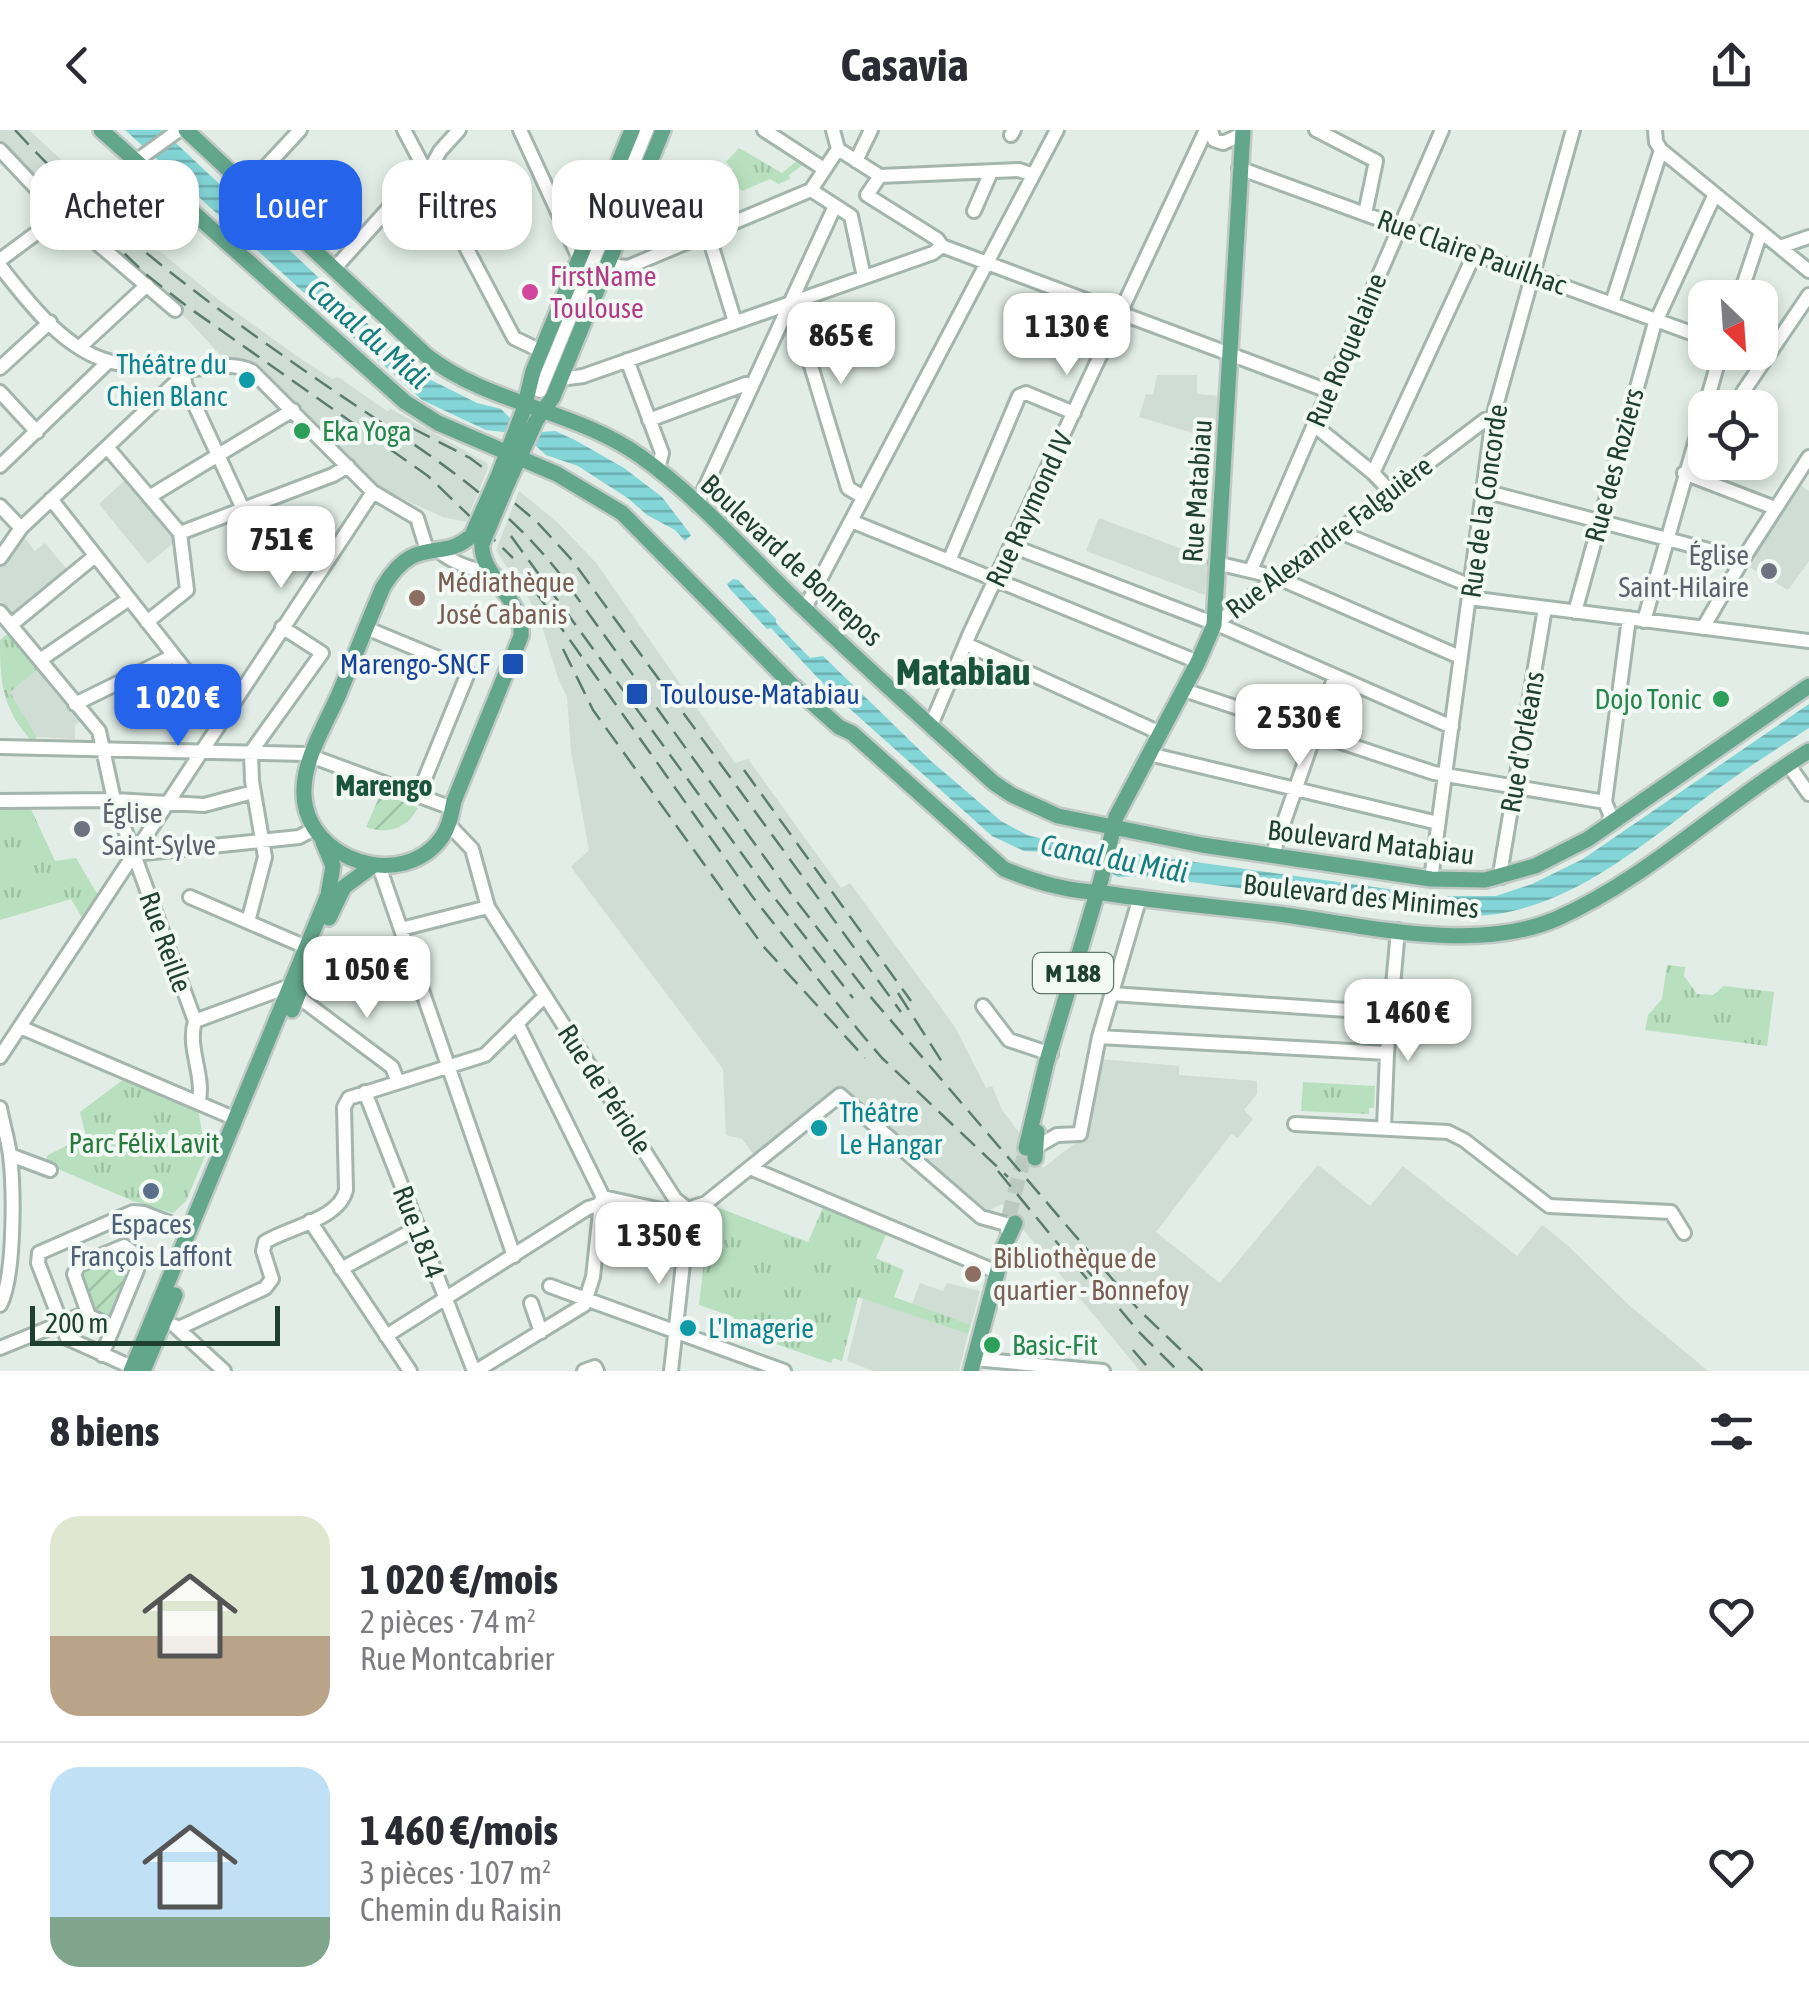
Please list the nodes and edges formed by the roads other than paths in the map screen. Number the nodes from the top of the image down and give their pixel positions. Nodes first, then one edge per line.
1 (101, 130) edge
2 (300, 130) edge
3 (404, 130) edge
4 (460, 130) edge
5 (520, 130) edge
6 (632, 130) edge
7 (647, 130) edge
8 (663, 130) edge
9 (764, 130) edge
10 (833, 130) edge
11 (871, 130) edge
12 (1056, 130) edge
13 (1208, 130) edge
14 (1316, 130) edge
15 (1442, 130) edge
16 (1573, 130) edge
17 (1654, 130) edge
18 (180, 131) edge
19 (1242, 132) edge
20 (838, 149) junction
21 (0, 150) edge
22 (1661, 150) junction
23 (140, 159) junction
24 (272, 160) edge
25 (418, 160) edge
26 (435, 160) edge
27 (856, 160) junction
28 (219, 164) edge
29 (1239, 168) junction
30 (824, 170) junction
31 (991, 172) junction
32 (880, 176) junction
33 (1033, 176) junction
34 (30, 179) edge
35 (811, 190) junction
36 (1716, 194) junction
37 (835, 206) junction
38 (974, 211) dead end
39 (1365, 214) junction
40 (382, 216) edge
41 (739, 221) edge
42 (1400, 225) junction
43 (1760, 232) junction
44 (1809, 236) edge
45 (30, 239) edge
46 (942, 246) junction
47 (1780, 247) junction
48 (108, 250) edge
49 (314, 250) edge
50 (466, 250) edge
51 (669, 250) edge
52 (713, 250) edge
53 (1475, 253) junction
54 (579, 258) junction
55 (0, 263) edge
56 (986, 263) junction
57 (607, 265) junction
58 (334, 269) junction
59 (1809, 271) edge
60 (1533, 274) junction
61 (864, 277) junction
62 (1745, 280) edge
63 (147, 285) junction
64 (1809, 295) edge
65 (792, 302) junction
66 (1612, 303) junction
67 (175, 310) dead end
68 (1120, 314) junction
69 (1656, 320) junction
70 (50, 322) junction
71 (735, 322) junction
72 (1688, 332) edge
73 (1778, 339) edge
74 (80, 346) junction
75 (541, 351) junction
76 (1230, 356) junction
77 (627, 360) junction
78 (108, 362) junction
79 (0, 368) edge
80 (184, 370) junction
81 (560, 380) junction
82 (752, 385) junction
83 (1328, 391) junction
84 (0, 392) edge
85 (540, 392) dead end
86 (294, 410) junction
87 (531, 412) junction
88 (1074, 413) junction
89 (1494, 418) junction
90 (649, 420) junction
91 (1314, 425) junction
92 (37, 432) junction
93 (107, 447) junction
94 (515, 450) junction
95 (219, 455) junction
96 (1809, 457) edge
97 (1688, 462) edge
98 (0, 466) edge
99 (348, 466) junction
100 (658, 469) junction
101 (1373, 473) junction
102 (1684, 473) junction
103 (1390, 491) junction
104 (1484, 491) junction
105 (373, 492) junction
106 (150, 497) junction
107 (863, 497) junction
108 (51, 499) junction
109 (697, 505) junction
110 (0, 506) edge
111 (1774, 508) junction
112 (243, 509) junction
113 (851, 521) junction
114 (1598, 522) junction
115 (21, 528) junction
116 (1337, 531) junction
117 (180, 533) junction
118 (1666, 539) junction
119 (477, 540) junction
120 (1012, 546) junction
121 (432, 549) junction
122 (95, 556) junction
123 (0, 558) edge
124 (1743, 558) junction
125 (949, 561) junction
126 (1216, 563) junction
127 (1250, 570) junction
128 (494, 574) junction
129 (1276, 578) junction
130 (996, 581) junction
131 (1470, 592) junction
132 (129, 599) junction
133 (805, 608) junction
134 (1545, 608) junction
135 (0, 612) edge
136 (1575, 612) junction
137 (1628, 618) junction
138 (1644, 620) junction
139 (147, 622) junction
140 (1214, 624) junction
141 (11, 625) junction
142 (282, 627) junction
143 (366, 628) junction
144 (1703, 628) junction
145 (1809, 641) edge
146 (966, 644) junction
147 (173, 656) junction
148 (1460, 657) junction
149 (40, 660) junction
150 (1198, 662) junction
151 (1335, 676) junction
152 (1809, 686) edge
153 (1184, 690) junction
154 (75, 704) junction
155 (223, 718) junction
156 (931, 725) junction
157 (1452, 727) junction
158 (1160, 734) junction
159 (1314, 734) junction
160 (0, 748) edge
161 (103, 748) junction
162 (202, 751) junction
163 (1809, 751) edge
164 (252, 752) junction
165 (1149, 754) junction
166 (312, 756) junction
167 (1788, 764) junction
168 (1446, 774) junction
169 (1515, 786) junction
170 (1295, 790) junction
171 (254, 792) junction
172 (418, 793) junction
173 (1809, 794) edge
174 (114, 800) junction
175 (0, 801) edge
176 (1605, 802) junction
177 (168, 803) junction
178 (451, 816) junction
179 (1438, 824) junction
180 (1609, 825) junction
181 (1114, 827) junction
182 (319, 835) junction
183 (263, 840) junction
184 (134, 854) junction
185 (1272, 856) junction
186 (376, 866) junction
187 (1502, 877) junction
188 (1431, 879) junction
189 (1098, 886) junction
190 (190, 896) dead end
191 (1140, 897) junction
192 (488, 907) junction
193 (248, 922) junction
194 (401, 929) junction
195 (1398, 930) junction
196 (306, 947) junction
197 (294, 991) junction
198 (1112, 994) junction
199 (544, 996) junction
200 (983, 1006) dead end
201 (1390, 1014) junction
202 (196, 1021) junction
203 (517, 1023) junction
204 (20, 1027) junction
205 (1099, 1036) junction
206 (1387, 1053) junction
207 (1051, 1054) junction
208 (0, 1057) edge
209 (449, 1066) junction
210 (398, 1082) junction
211 (365, 1092) junction
212 (199, 1101) junction
213 (0, 1108) edge
214 (236, 1119) junction
215 (1296, 1124) dead end
216 (1384, 1128) junction
217 (1032, 1151) joint
218 (10, 1155) junction
219 (750, 1168) junction
220 (50, 1170) dead end
221 (600, 1201) junction
222 (689, 1210) junction
223 (310, 1220) junction
224 (417, 1228) junction
225 (1009, 1229) joint
226 (195, 1232) junction
227 (1684, 1234) dead end
228 (514, 1256) junction
229 (341, 1269) junction
230 (997, 1272) junction
231 (550, 1286) dead end
232 (446, 1299) junction
233 (588, 1300) junction
234 (531, 1303) dead end
235 (0, 1305) edge
236 (86, 1313) junction
237 (166, 1322) junction
238 (61, 1324) junction
239 (113, 1328) junction
240 (541, 1332) junction
241 (675, 1333) junction
242 (386, 1336) junction
243 (0, 1348) edge
244 (102, 1355) junction
245 (972, 1365) edge
246 (137, 1370) edge
247 (224, 1371) edge
248 (410, 1371) edge
249 (475, 1371) edge
250 (584, 1371) edge
251 (597, 1371) edge
252 (671, 1371) edge
253 (784, 1371) edge
254 (1102, 1371) edge

1 - 23 main road, Boulevard des Minimes
2 - 24 street
3 - 25 street
4 - 26 street
5 - 54 street
6 - 54 main road
7 - 85 street
8 - 57 main road
9 - 30 street
10 - 20 street
11 - 27 street
12 - 33 street
13 - 19 street
13 - 68 street, Rue Raymond IV
14 - 39 street
15 - 42 street, Rue Roquelaine
16 - 60 street, Rue de la Concorde
17 - 22 street
18 - 23 street
18 - 28 main road, Boulevard de Bonrepos
19 - 29 main road, Rue Matabiau
20 - 27 street
20 - 30 street
21 - 34 street
22 - 36 street
22 - 66 street
23 - 94 main road, Boulevard des Minimes
27 - 32 street
29 - 39 street, Rue Claire Pauilhac
29 - 76 main road, Rue Matabiau
30 - 35 street
31 - 32 street
31 - 33 street
31 - 38 street
32 - 46 street
33 - 56 street
35 - 37 street
35 - 41 street
36 - 43 street
36 - 69 street, Rue des Roziers
37 - 61 street
37 - 65 street
39 - 42 street, Rue Claire Pauilhac
40 - 58 street
42 - 53 street, Rue Claire Pauilhac
42 - 83 street, Rue Roquelaine
43 - 47 street
43 - 62 street
44 - 47 street
45 - 55 street
46 - 56 street
46 - 61 street
47 - 59 street
48 - 63 street
49 - 58 main road, Boulevard de Bonrepos
50 - 75 street
51 - 57 street
52 - 71 street
53 - 60 street, Rue Claire Pauilhac
53 - 101 street
54 - 75 main road
55 - 70 street
56 - 68 street
56 - 107 street
57 - 81 main road
58 - 87 main road, Boulevard de Bonrepos
60 - 66 street, Rue Claire Pauilhac
60 - 89 street, Rue de la Concorde
61 - 65 street
63 - 67 street
63 - 74 street
64 - 73 street
65 - 71 street
65 - 82 street
65 - 107 street
66 - 69 street, Rue Claire Pauilhac
68 - 76 street
68 - 88 street, Rue Raymond IV
69 - 72 street, Rue Claire Pauilhac
69 - 114 street, Rue des Roziers
70 - 74 street
70 - 79 street
71 - 77 street
74 - 78 street
75 - 87 main road
76 - 83 street
76 - 126 main road, Rue Matabiau
77 - 81 street
77 - 90 street
78 - 80 street
78 - 92 street
80 - 86 street
80 - 93 street
80 - 95 street
81 - 87 main road
82 - 90 street
82 - 109 street
83 - 91 street, Rue Roquelaine
84 - 92 street
86 - 95 street
86 - 99 street
87 - 94 main road
87 - 100 main road, Boulevard de Bonrepos
88 - 120 street, Rue Raymond IV
88 - 125 street
89 - 103 street, Rue Alexandre Falguière
89 - 104 street, Rue de la Concorde
90 - 100 street
91 - 101 street
91 - 127 street, Rue Roquelaine
92 - 98 street
93 - 106 street
93 - 108 street
94 - 119 main road, bridge
94 - 189 main road, Boulevard des Minimes
95 - 106 street
95 - 112 street
96 - 111 street
97 - 102 street
99 - 105 street
99 - 112 street
100 - 109 main road, Boulevard de Bonrepos
101 - 103 street
102 - 111 street
102 - 118 street
103 - 116 street, Rue Alexandre Falguière
104 - 114 street
104 - 131 street, Rue de la Concorde
105 - 121 street
105 - 142 street
106 - 117 street
107 - 113 street
108 - 115 street
108 - 122 street
109 - 133 main road, Boulevard de Bonrepos
110 - 115 street
111 - 124 street
112 - 117 street
113 - 125 street
113 - 133 street
114 - 118 street
114 - 136 street, Rue des Roziers
115 - 123 street
116 - 129 street, Rue Alexandre Falguière
116 - 131 street
117 - 139 street
118 - 124 street
118 - 138 street
119 - 121 main road
119 - 128 main road
120 - 130 street, Rue Raymond IV
120 - 140 street
121 - 128 street
121 - 143 main road
122 - 132 street
122 - 141 street
124 - 144 street
125 - 130 street
126 - 127 street
126 - 140 main road, Rue Matabiau
127 - 129 street
128 - 178 main road
129 - 140 street, Rue Alexandre Falguière
129 - 148 street
130 - 146 street, Rue Raymond IV
130 - 150 street
131 - 134 street
131 - 148 street, Rue de la Concorde
132 - 139 street
132 - 149 street
133 - 156 main road, Boulevard de Bonrepos
134 - 136 street
134 - 169 street, Rue d'Orléans
135 - 141 street, Rue Reille
136 - 137 street
137 - 138 street
137 - 176 street
138 - 144 street
139 - 147 street
140 - 150 main road, Rue Matabiau
140 - 151 street
141 - 149 street, Rue Reille
142 - 155 street
142 - 164 street
143 - 166 main road
143 - 172 street
144 - 145 street
146 - 156 street, Rue Raymond IV
146 - 158 street
147 - 154 street
147 - 155 street
148 - 157 street, Rue de la Concorde
149 - 154 street, Rue Reille
150 - 153 main road, Rue Matabiau
151 - 157 street
151 - 159 street
152 - 180 main road, Boulevard Matabiau
153 - 158 main road, Rue Matabiau
153 - 159 street
154 - 161 street, Rue Reille
155 - 162 street
156 - 181 main road, Boulevard de Bonrepos
157 - 168 street, Rue de la Concorde
158 - 165 main road, Rue Matabiau
159 - 168 street
159 - 170 street
160 - 161 street
161 - 162 street
161 - 174 street, Rue Reille
162 - 164 street
162 - 177 street
163 - 167 main road, Boulevard des Minimes
164 - 166 street
164 - 171 street
165 - 170 street
165 - 181 main road, Rue Matabiau
166 - 172 street
166 - 182 main road
167 - 173 street
167 - 195 main road, Boulevard des Minimes
168 - 169 street
168 - 179 street, Rue de la Concorde
169 - 176 street
169 - 187 street, Rue d'Orléans
170 - 179 street
170 - 185 street
171 - 177 street
171 - 183 street
172 - 178 street
174 - 175 street
174 - 177 street
174 - 184 street, Rue Reille
176 - 180 street
177 - 184 street
178 - 186 main road
178 - 192 street, Rue de Périole
179 - 188 street, Rue de la Concorde
180 - 187 main road, Boulevard Matabiau
181 - 185 main road, Boulevard Matabiau
181 - 189 main road, Rue Matabiau
182 - 183 street
182 - 186 main road
182 - 196 main road
183 - 184 street
183 - 193 street
184 - 202 street, Rue Reille
184 - 204 street
185 - 188 main road, Boulevard Matabiau
186 - 194 street
186 - 197 main road
187 - 188 main road, Boulevard Matabiau
189 - 191 main road, Boulevard des Minimes
189 - 207 main road, M 188
190 - 193 street
191 - 195 main road, Boulevard des Minimes
191 - 198 street
192 - 194 street
192 - 199 street, Rue de Périole
193 - 196 street
194 - 209 street
195 - 201 street
196 - 197 main road
197 - 202 street
197 - 210 street
197 - 214 main road
197 - 226 main road
198 - 201 street
198 - 205 street
199 - 203 street
199 - 222 street, Rue de Périole
200 - 207 street
201 - 206 street
202 - 212 street, Rue Reille
203 - 209 street
203 - 221 street
204 - 208 street
204 - 212 street
205 - 206 street
205 - 217 street
206 - 216 street
207 - 217 main road, M 188
209 - 210 street
209 - 228 street
210 - 211 street
211 - 223 street
211 - 224 street, Rue 1814
212 - 214 street
213 - 218 street
214 - 226 main road
215 - 216 street
216 - 227 street
218 - 220 street
218 - 235 street
219 - 222 street
219 - 225 street
219 - 230 street
221 - 222 street
221 - 228 street
221 - 233 street
222 - 241 street
223 - 229 street
223 - 237 street
224 - 229 street
224 - 232 street, Rue 1814
225 - 230 main road
226 - 237 main road
226 - 238 street
228 - 232 street
229 - 242 street
230 - 245 main road
231 - 233 street
232 - 242 street
232 - 249 street, Rue 1814
233 - 240 street
233 - 241 street
234 - 240 street
236 - 238 street
236 - 239 street
236 - 239 street
237 - 246 main road
237 - 247 street
238 - 243 street
238 - 244 street
239 - 244 street
240 - 249 street
241 - 252 street
241 - 253 street
242 - 248 street
244 - 246 street
245 - 254 street
250 - 251 street

